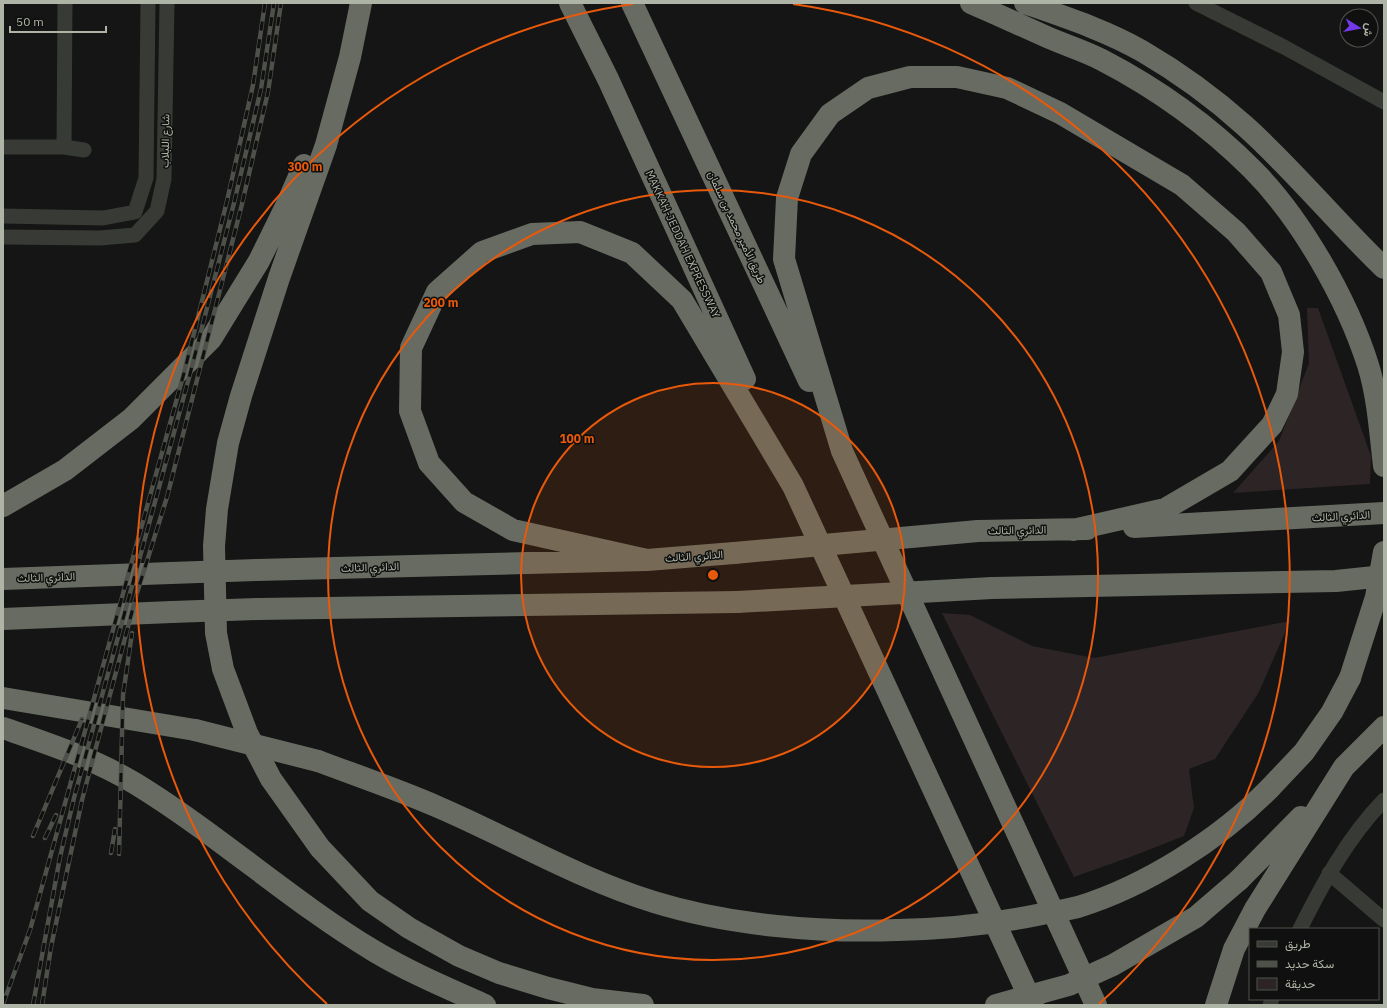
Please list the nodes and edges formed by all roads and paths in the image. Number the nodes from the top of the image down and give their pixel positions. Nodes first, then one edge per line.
1 (65, 3) edge
2 (148, 3) edge
3 (167, 3) edge
4 (362, 3) edge
5 (570, 3) edge
6 (632, 3) edge
7 (971, 3) edge
8 (1025, 3) edge
9 (1196, 3) edge
10 (350, 57) junction
11 (1384, 102) edge
12 (3, 147) edge
13 (64, 147) junction
14 (84, 150) dead end
15 (3, 216) edge
16 (3, 237) edge
17 (1365, 250) junction
18 (1384, 263) edge
19 (1384, 268) edge
20 (842, 451) junction
21 (1384, 466) edge
22 (793, 486) junction
23 (3, 506) edge
24 (1384, 513) edge
25 (1073, 530) junction
26 (1384, 552) edge
27 (647, 560) junction
28 (1384, 576) edge
29 (3, 579) edge
30 (3, 619) edge
31 (3, 698) edge
32 (1384, 727) edge
33 (3, 728) edge
34 (1328, 790) junction
35 (1384, 800) edge
36 (1329, 873) junction
37 (1384, 920) edge
38 (1301, 928) edge
39 (485, 1005) edge
40 (644, 1005) edge
41 (996, 1005) edge
42 (1033, 1005) edge
43 (1096, 1005) edge
44 (1216, 1005) edge

1 - 13 street
2 - 15 street, شارع اللبلاب
3 - 16 street, شارع اللبلاب
4 - 10 highway
5 - 22 highway, MAKKAH-JEDDAH EXPRESSWAY
6 - 20 highway, طريق الأمير محمد بن سلمان
7 - 21 highway
8 - 17 highway
9 - 11 street
10 - 23 highway
10 - 40 highway
12 - 13 street
13 - 14 street
17 - 18 highway
17 - 19 highway
20 - 25 highway
20 - 43 highway
22 - 27 highway
22 - 42 highway
24 - 25 highway, الدائري الثالث
25 - 27 highway, الدائري الثالث, bridge
26 - 31 highway, bridge
27 - 29 highway, الدائري الثالث, bridge
28 - 30 highway, bridge
32 - 34 highway
33 - 39 highway
34 - 41 highway, bridge
34 - 44 highway
35 - 36 street
36 - 37 street
36 - 38 street

